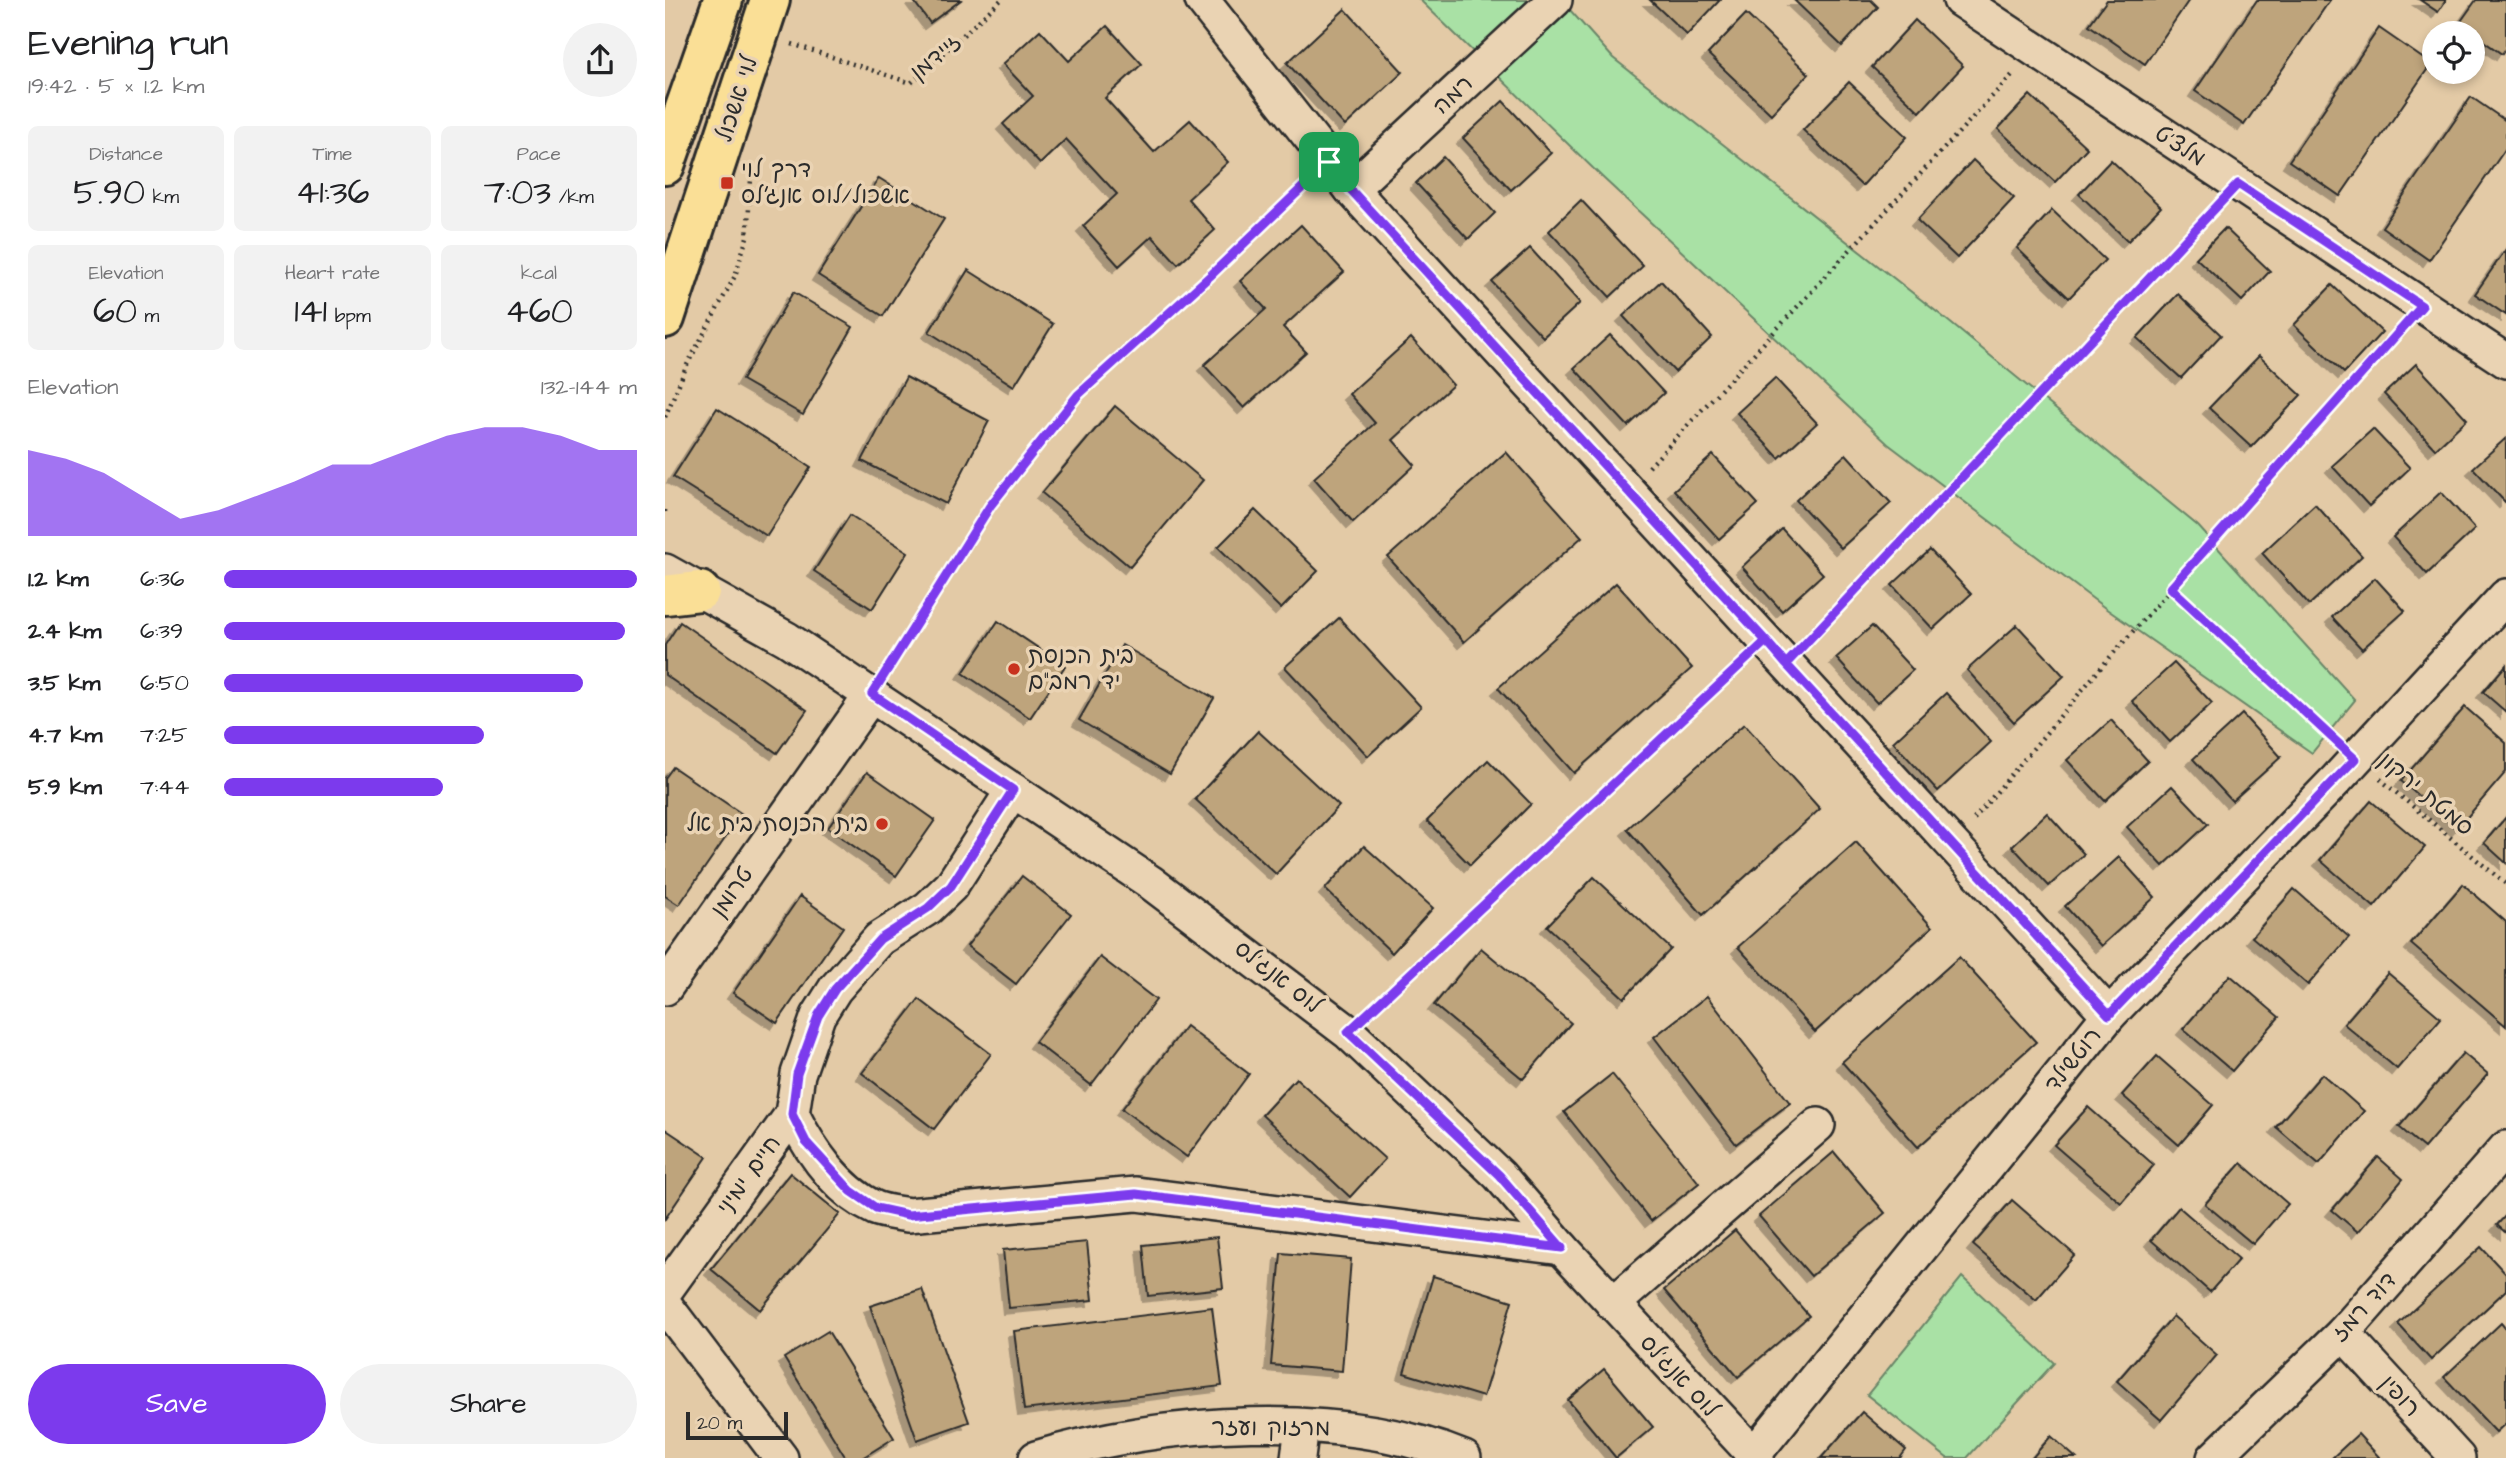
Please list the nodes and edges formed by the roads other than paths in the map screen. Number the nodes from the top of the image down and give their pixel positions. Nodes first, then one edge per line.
1 (723, 0) edge
2 (770, 0) edge
3 (1202, 0) edge
4 (1555, 0) edge
5 (1960, 0) edge
6 (673, 129) edge
7 (665, 165) edge
8 (1351, 190) junction
9 (665, 318) edge
10 (2506, 361) edge
11 (665, 545) edge
12 (665, 571) edge
13 (683, 593) edge
14 (2506, 596) edge
15 (787, 639) junction
16 (872, 694) junction
17 (1013, 790) junction
18 (665, 988) edge
19 (2109, 1015) junction
20 (792, 1114) junction
21 (1818, 1125) dead end
22 (2506, 1148) edge
23 (1562, 1248) junction
24 (665, 1291) edge
25 (1613, 1304) junction
26 (665, 1305) edge
27 (2343, 1333) junction
28 (1300, 1442) edge
29 (1754, 1457) edge
30 (781, 1458) edge
31 (1036, 1458) edge
32 (1464, 1458) edge
33 (2214, 1458) edge
34 (2458, 1458) edge

1 - 6 main road, לוי אשכול
2 - 9 main road, לוי אשכול
3 - 8 street
4 - 8 street, רמה
5 - 10 street, מלצ'ט
6 - 7 main road, לוי אשכול
8 - 19 street
11 - 15 street, לוס אנג'לס
12 - 13 street, לוס אנג'לס
13 - 15 street, לוס אנג'לס
14 - 19 street, רוטשילד
15 - 16 street, לוס אנג'לס
16 - 17 street, לוס אנג'לס
16 - 18 street, טרומן
17 - 20 street, חיים ימיני
17 - 23 street, לוס אנג'לס
19 - 29 street, רוטשילד
20 - 23 street
20 - 24 street, חיים ימיני
21 - 25 street
22 - 27 street, דוד רמז
23 - 25 street, לוס אנג'לס
25 - 29 street, לוס אנג'לס
26 - 30 street
27 - 33 street, דוד רמז
27 - 34 street, רופין
28 - 31 street, מרזוק ועזר
28 - 32 street, מרזוק ועזר

